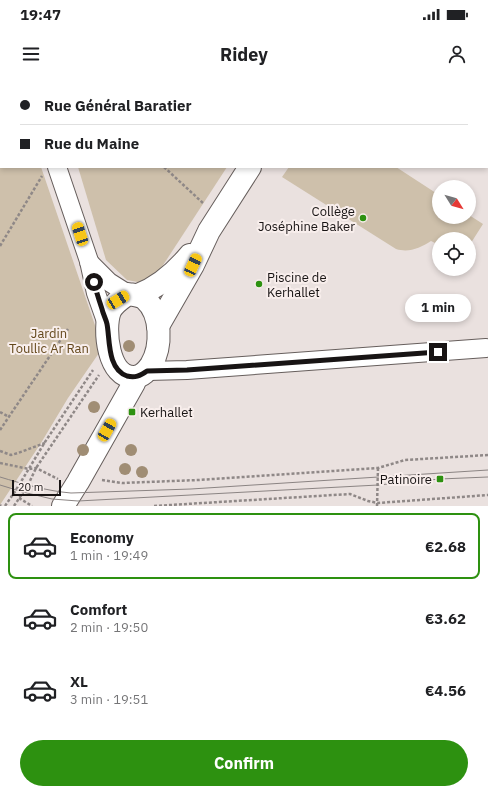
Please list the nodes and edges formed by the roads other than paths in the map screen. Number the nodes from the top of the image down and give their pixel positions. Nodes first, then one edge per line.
1 (249, 168) edge
2 (51, 169) edge
3 (214, 223) junction
4 (89, 261) junction
5 (133, 295) junction
6 (107, 324) junction
7 (158, 326) junction
8 (486, 348) dead end
9 (157, 350) junction
10 (187, 370) junction
11 (142, 374) junction
12 (63, 506) edge

1 - 3 street
2 - 4 street
3 - 5 street
3 - 7 street
4 - 5 street
4 - 6 street
5 - 6 street
5 - 7 street
6 - 11 street
7 - 9 street
8 - 10 street
9 - 10 street
9 - 11 street
10 - 11 street
11 - 12 street

